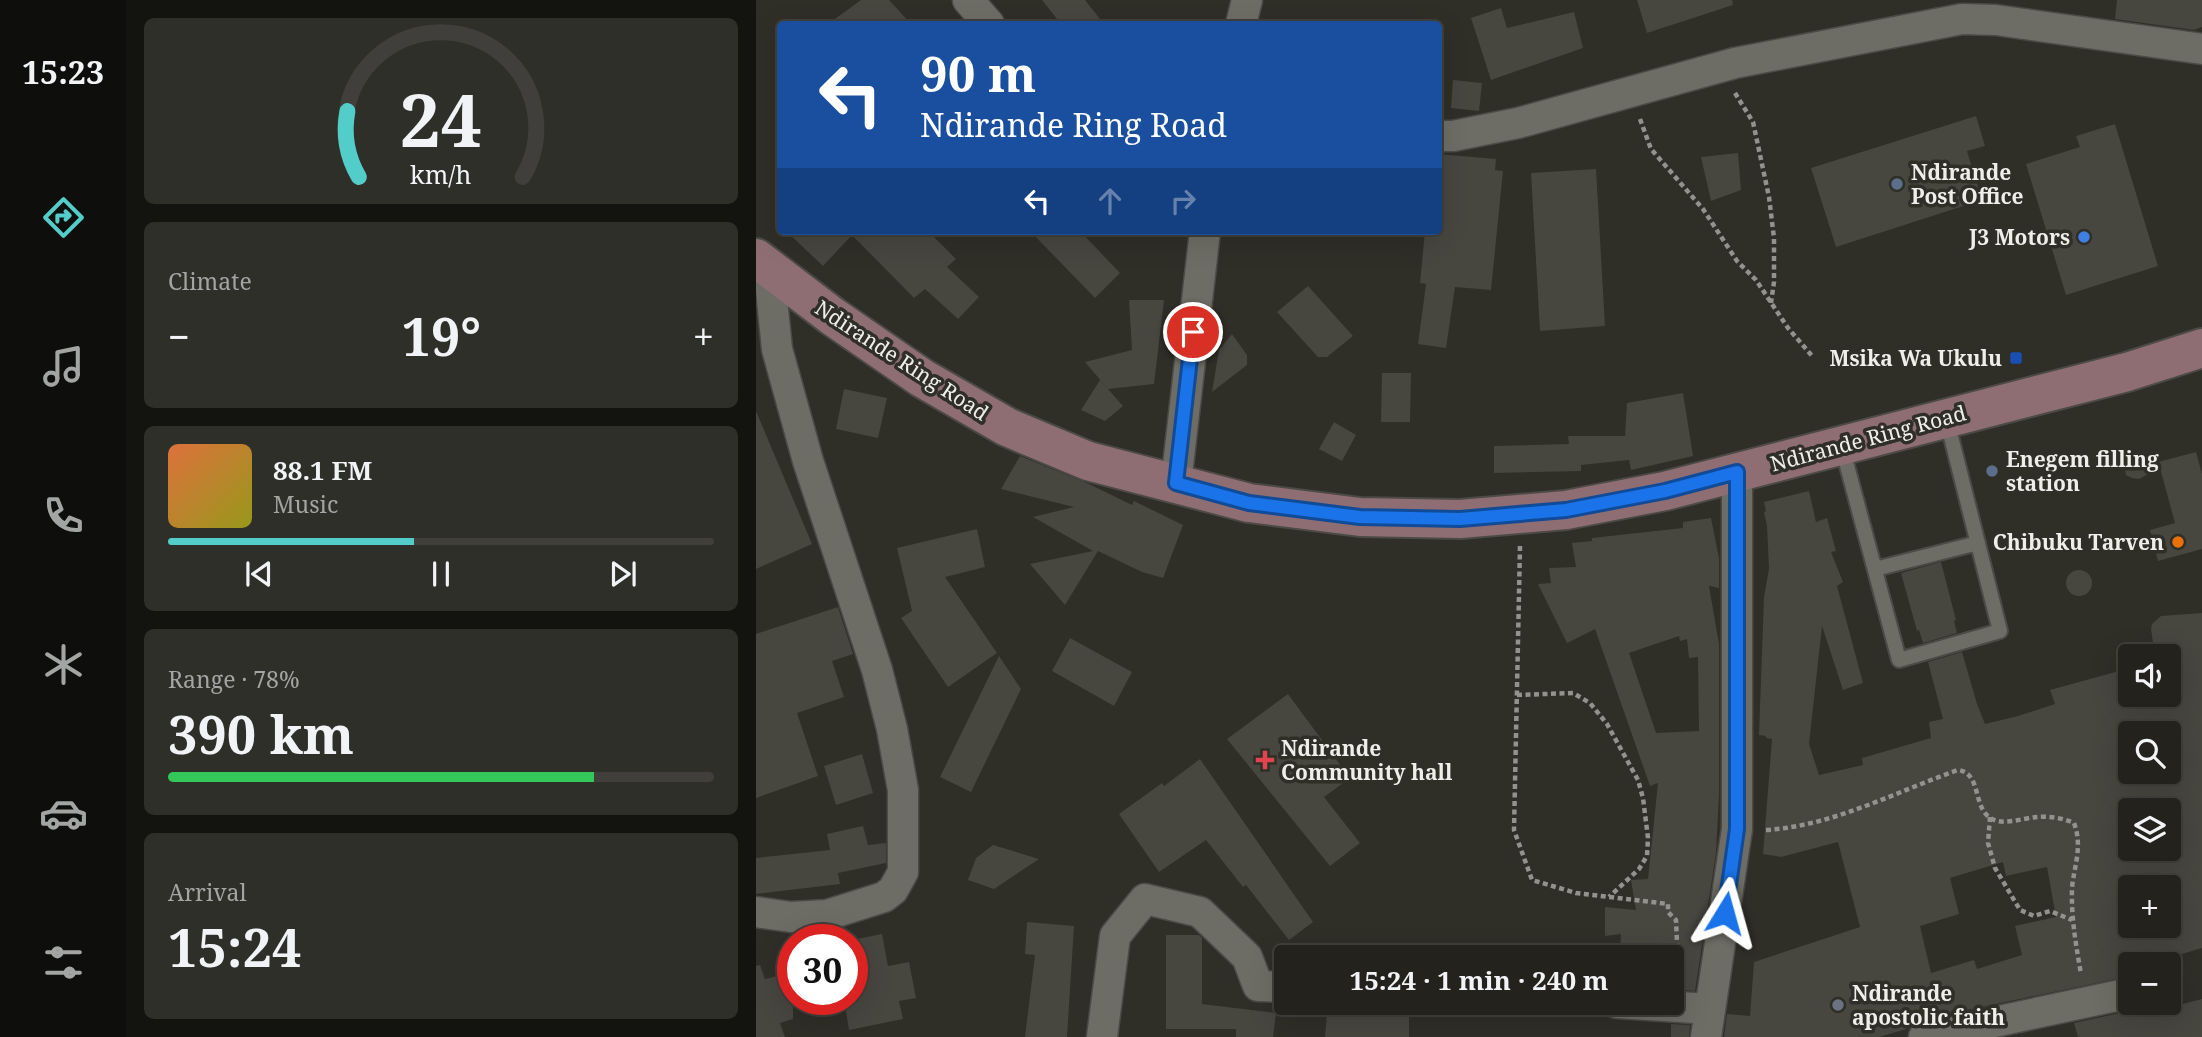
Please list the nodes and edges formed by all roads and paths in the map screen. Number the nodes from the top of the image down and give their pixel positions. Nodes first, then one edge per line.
1 (968, 0) edge
2 (1247, 0) edge
3 (986, 21) edge
4 (1242, 21) edge
5 (2202, 49) edge
6 (1729, 84) dead end
7 (1631, 92) junction
8 (1442, 136) edge
9 (1205, 235) edge
10 (763, 264) edge
11 (1770, 303) junction
12 (2202, 348) edge
13 (1813, 357) dead end
14 (1946, 417) junction
15 (1841, 445) junction
16 (1737, 472) junction
17 (1176, 483) junction
18 (1521, 514) junction
19 (1978, 543) junction
20 (1875, 569) junction
21 (1517, 695) junction
22 (1990, 817) junction
23 (1737, 829) junction
24 (1608, 898) junction
25 (756, 912) edge
26 (2072, 920) junction
27 (1274, 987) edge
28 (2118, 995) edge
29 (2086, 1001) junction
30 (1700, 1018) edge
31 (1102, 1037) edge
32 (1924, 1037) edge

1 - 3 street
2 - 4 street
5 - 7 street
6 - 11 path
7 - 8 street
7 - 11 path
9 - 17 street
10 - 17 street, Ndirande Ring Road
10 - 25 street
11 - 13 path
12 - 14 street, Ndirande Ring Road
14 - 15 street, Ndirande Ring Road
14 - 19 lane
15 - 16 street, Ndirande Ring Road
15 - 20 lane
16 - 18 street, Ndirande Ring Road
16 - 23 street
17 - 18 street, Ndirande Ring Road
18 - 21 path
19 - 20 lane
19 - 20 lane
21 - 24 path
21 - 24 path
22 - 23 path
22 - 26 path
22 - 26 path
23 - 30 street
24 - 30 path
26 - 29 path
27 - 31 street
28 - 29 street
29 - 32 street

